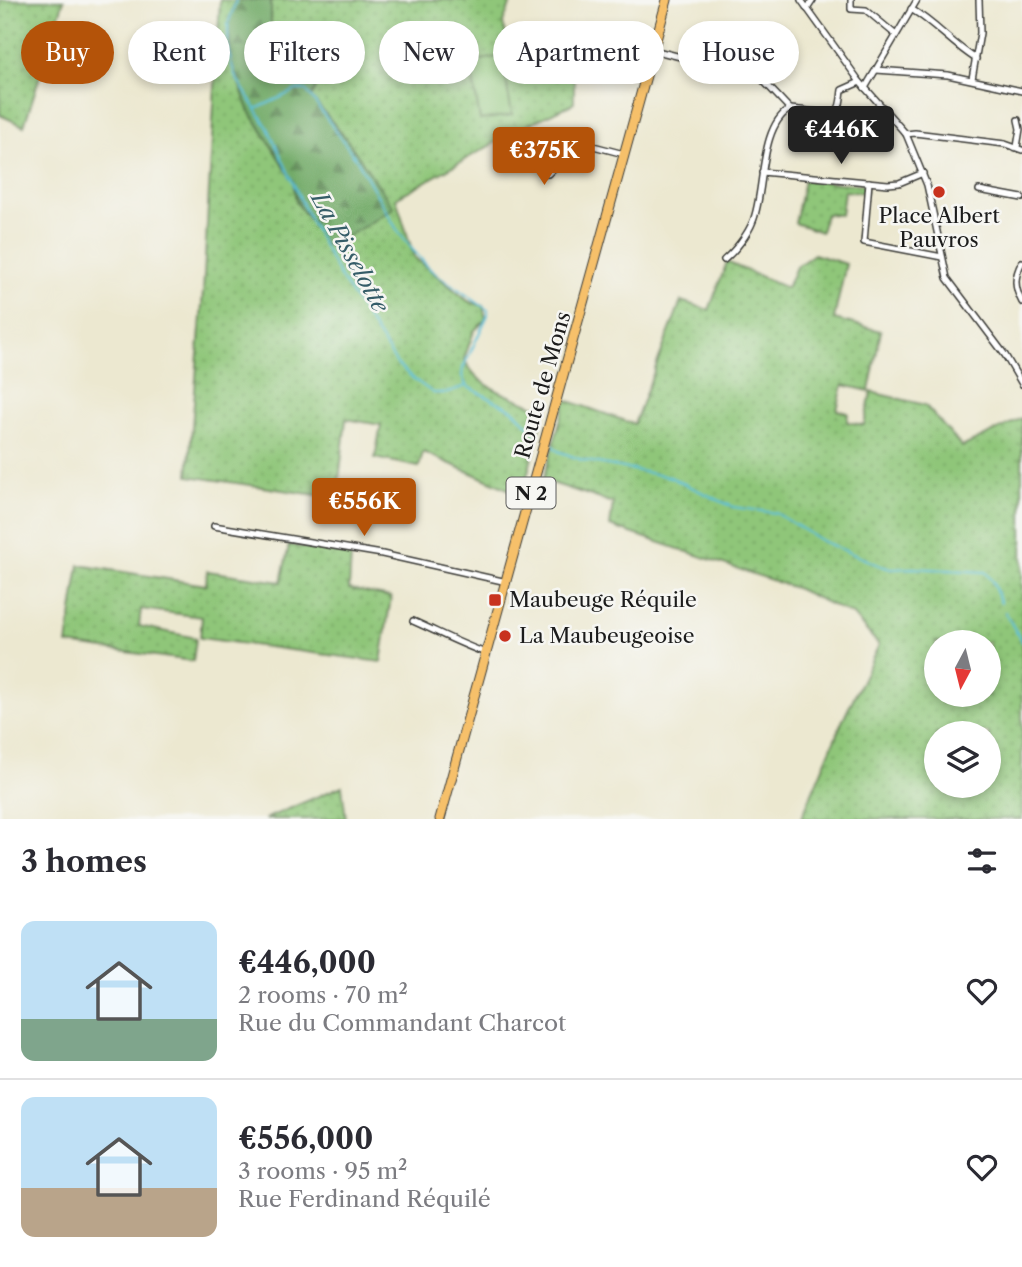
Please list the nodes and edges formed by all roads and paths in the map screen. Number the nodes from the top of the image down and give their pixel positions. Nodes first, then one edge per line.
1 (667, 0) edge
2 (801, 0) edge
3 (813, 0) edge
4 (852, 0) edge
5 (867, 0) edge
6 (916, 0) edge
7 (979, 0) edge
8 (807, 9) junction
9 (911, 9) junction
10 (866, 10) junction
11 (661, 21) edge
12 (896, 35) junction
13 (664, 53) edge
14 (976, 59) junction
15 (876, 71) junction
16 (972, 79) junction
17 (860, 82) junction
18 (644, 84) edge
19 (865, 88) junction
20 (1022, 91) edge
21 (790, 109) junction
22 (836, 111) junction
23 (1018, 120) dead end
24 (906, 134) junction
25 (832, 143) dead end
26 (594, 147) junction
27 (1019, 149) edge
28 (613, 152) junction
29 (624, 154) junction
30 (547, 157) junction
31 (554, 166) junction
32 (621, 167) junction
33 (762, 172) junction
34 (923, 173) junction
35 (869, 182) junction
36 (979, 190) dead end
37 (1022, 198) edge
38 (942, 257) junction
39 (724, 260) dead end
40 (1022, 262) edge
41 (1022, 302) edge
42 (1022, 384) edge
43 (214, 526) dead end
44 (507, 582) junction
45 (413, 621) dead end
46 (486, 653) junction
47 (440, 819) edge

1 - 11 main road, Route de Mons / N 2
2 - 8 street
3 - 8 street
4 - 10 street
5 - 10 street
6 - 9 street
7 - 14 street
8 - 17 street
9 - 12 street
9 - 14 street
10 - 12 street
12 - 15 street
13 - 21 street
14 - 16 street
15 - 16 street
15 - 19 street
16 - 20 street
17 - 19 street
17 - 22 street
18 - 29 main road, Route de Mons / N 2
19 - 24 street
21 - 22 street
21 - 33 street
22 - 25 street
23 - 27 street
24 - 27 street
24 - 34 street
26 - 28 street
26 - 30 street
26 - 31 street
28 - 29 street
28 - 32 street
29 - 32 main road, Route de Mons / N 2
30 - 31 street
30 - 31 street
32 - 44 main road, Route de Mons / N 2
33 - 35 street
33 - 39 street
34 - 35 street
34 - 38 street
35 - 38 street
36 - 37 street
38 - 42 street
40 - 41 street
43 - 44 street
44 - 46 main road, Route de Mons / N 2
45 - 46 street
46 - 47 main road, Route de Mons / N 2

